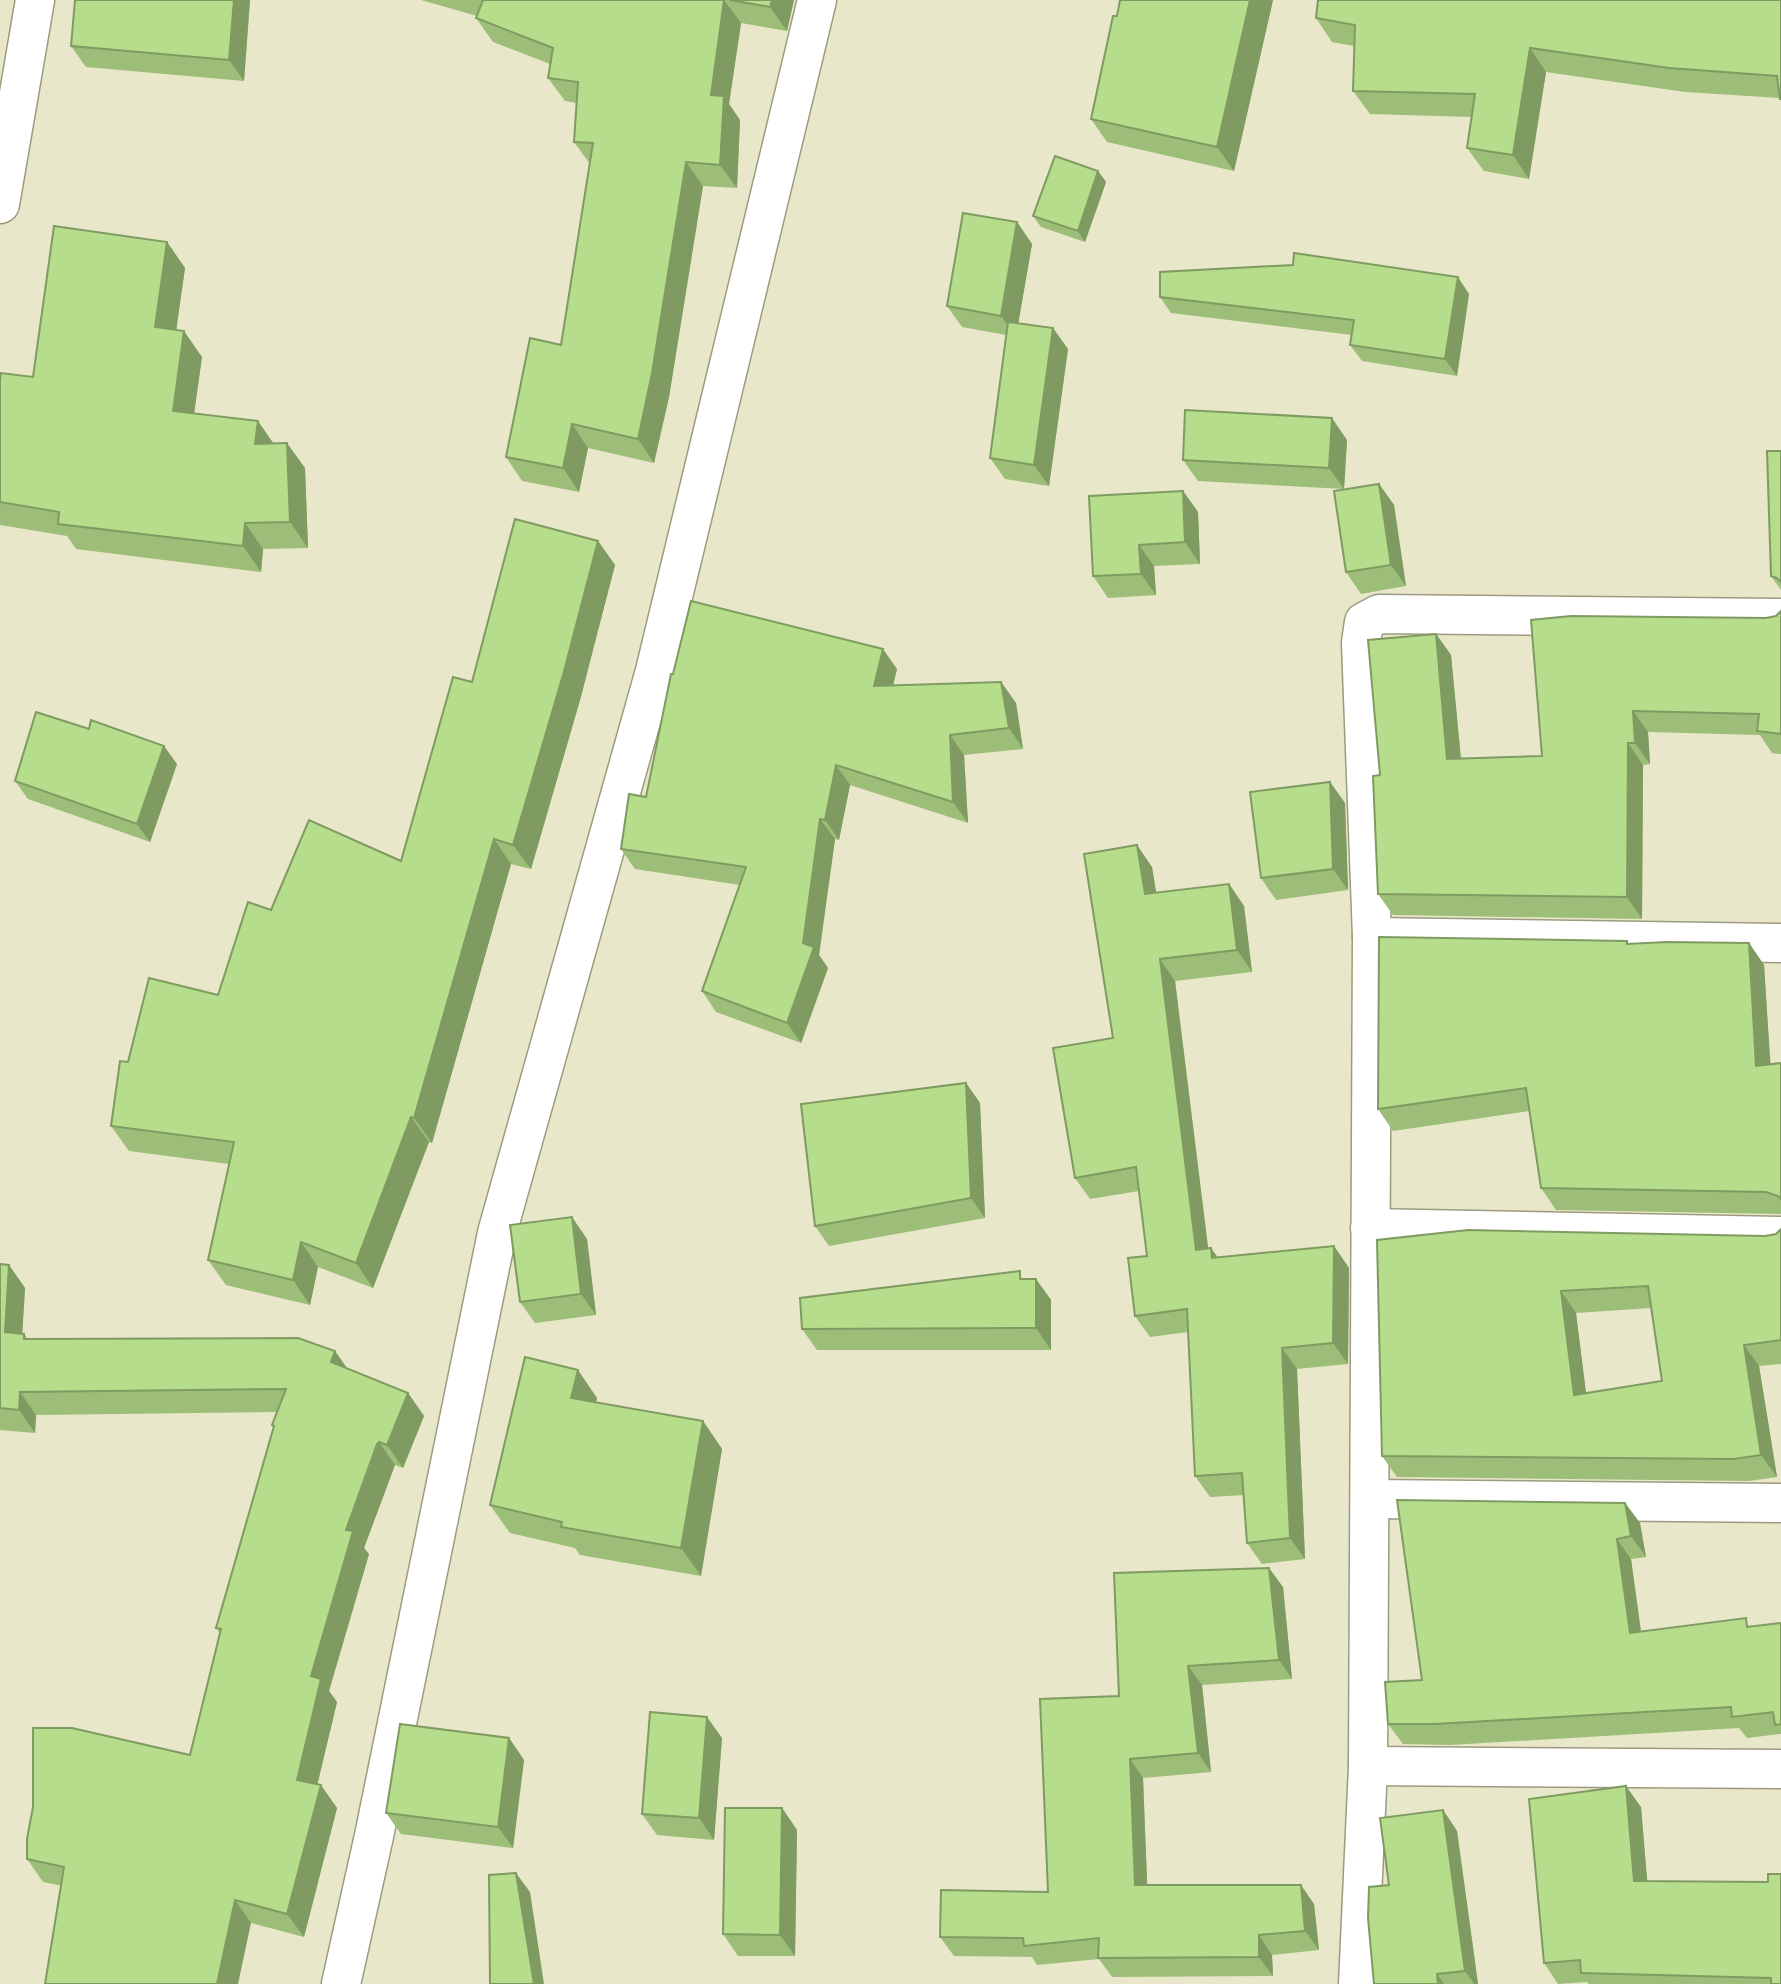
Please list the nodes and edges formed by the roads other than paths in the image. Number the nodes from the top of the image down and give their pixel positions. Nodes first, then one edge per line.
1 (35, 0) edge
2 (817, 0) edge
3 (0, 204) edge
4 (1781, 618) edge
5 (1371, 937) junction
6 (1781, 943) edge
7 (1370, 1228) junction
8 (1781, 1236) edge
9 (1370, 1499) junction
10 (1781, 1503) edge
11 (1368, 1766) junction
12 (1781, 1769) edge
13 (341, 1984) edge
14 (1358, 1984) edge

1 - 3 street
2 - 13 street
4 - 5 street
5 - 6 street
5 - 7 street
7 - 8 street
7 - 9 street
9 - 10 street
9 - 11 street
11 - 12 street
11 - 14 street

